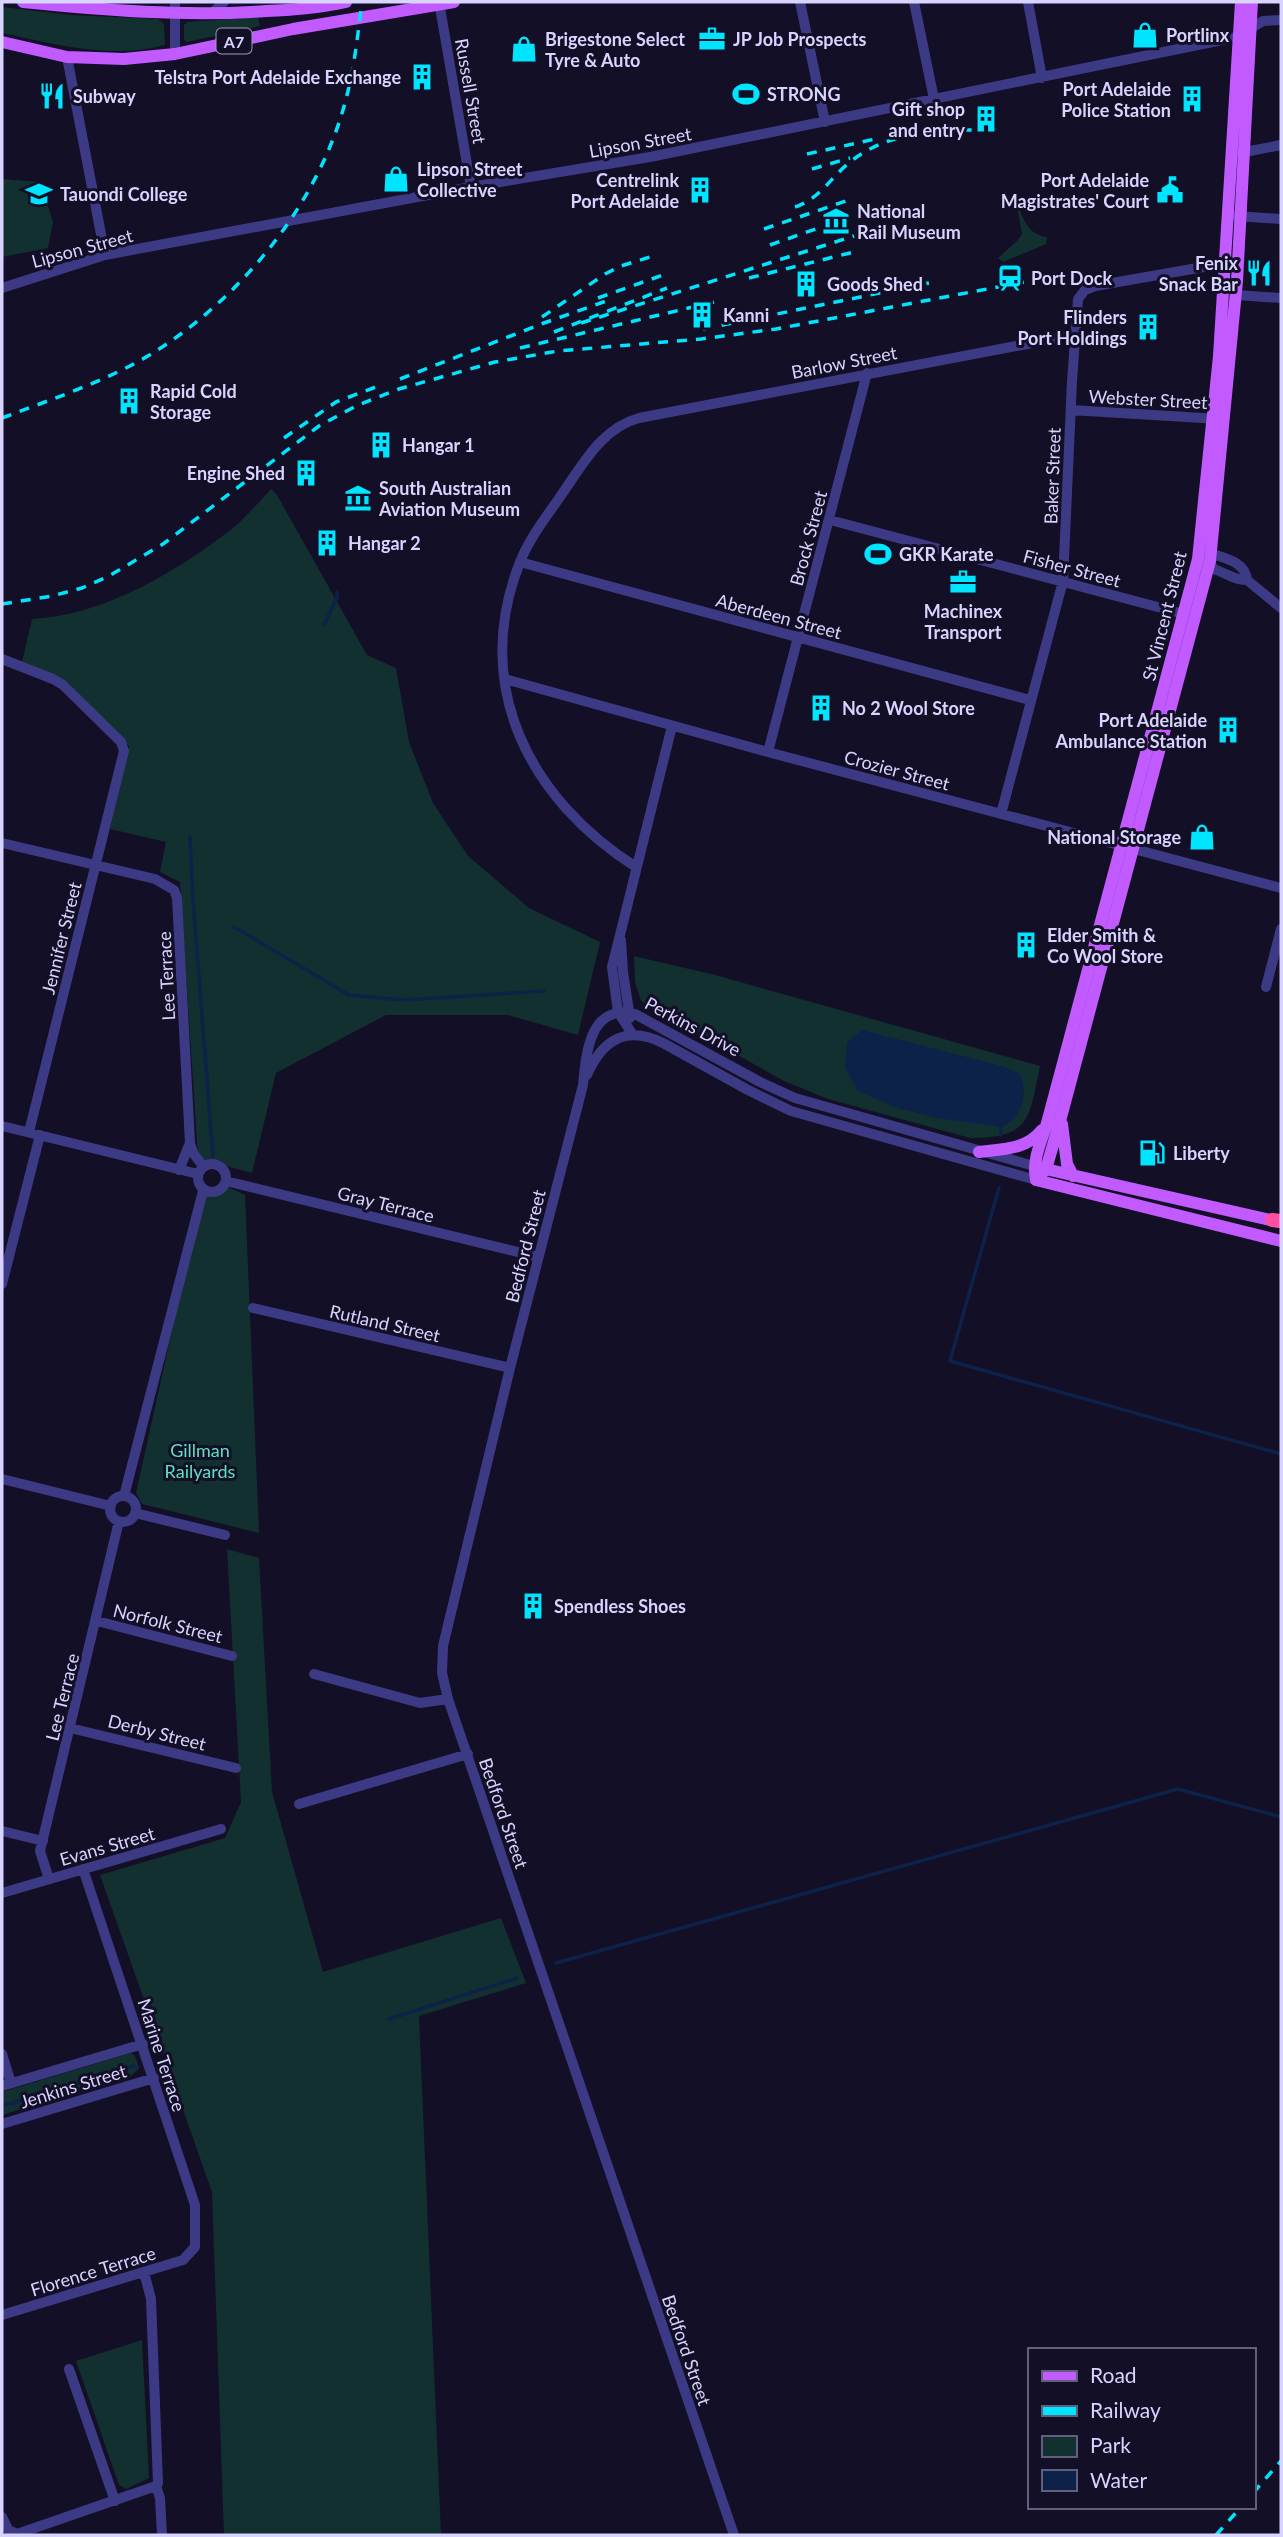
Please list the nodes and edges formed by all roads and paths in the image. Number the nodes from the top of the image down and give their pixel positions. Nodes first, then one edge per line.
1 (23, 2) edge
2 (223, 2) edge
3 (346, 2) edge
4 (454, 2) edge
5 (800, 2) edge
6 (914, 2) edge
7 (1028, 2) edge
8 (1241, 2) edge
9 (1252, 2) edge
10 (440, 3) edge
11 (321, 5) edge
12 (175, 8) edge
13 (211, 14) junction
14 (1281, 20) edge
15 (345, 22) junction
16 (293, 29) junction
17 (1243, 34) junction
18 (2, 42) edge
19 (175, 54) junction
20 (67, 57) junction
21 (1042, 78) junction
22 (934, 99) junction
23 (825, 122) junction
24 (1281, 145) edge
25 (1238, 151) junction
26 (471, 187) junction
27 (1234, 215) junction
28 (1281, 219) edge
29 (106, 255) junction
30 (1232, 262) junction
31 (2, 288) edge
32 (1236, 295) junction
33 (1281, 298) edge
34 (1074, 335) junction
35 (867, 373) junction
36 (1071, 410) junction
37 (1217, 419) junction
38 (830, 520) junction
39 (1204, 560) junction
40 (520, 562) junction
41 (1063, 581) junction
42 (1281, 608) edge
43 (1184, 614) junction
44 (798, 637) junction
45 (2, 659) edge
46 (505, 679) junction
47 (1030, 699) junction
48 (672, 726) junction
49 (768, 752) junction
50 (1001, 814) junction
51 (2, 843) edge
52 (1128, 848) junction
53 (96, 864) junction
54 (636, 867) junction
55 (1281, 888) edge
56 (624, 918) junction
57 (1281, 929) edge
58 (1266, 987) dead end
59 (618, 1012) junction
60 (630, 1013) junction
61 (633, 1035) junction
62 (583, 1085) junction
63 (1054, 1122) junction
64 (2, 1126) edge
65 (29, 1132) junction
66 (40, 1135) junction
67 (190, 1143) junction
68 (979, 1152) junction
69 (1040, 1167) junction
70 (179, 1170) junction
71 (201, 1170) junction
72 (1073, 1176) junction
73 (1036, 1180) junction
74 (226, 1181) junction
75 (203, 1191) junction
76 (1278, 1222) edge
77 (1281, 1241) edge
78 (538, 1258) junction
79 (2, 1284) edge
80 (253, 1308) dead end
81 (510, 1368) junction
82 (2, 1479) edge
83 (124, 1496) junction
84 (111, 1506) junction
85 (135, 1513) junction
86 (119, 1521) junction
87 (225, 1535) dead end
88 (97, 1621) junction
89 (232, 1656) dead end
90 (314, 1674) dead end
91 (448, 1699) junction
92 (70, 1728) junction
93 (468, 1754) junction
94 (236, 1768) dead end
95 (299, 1804) dead end
96 (221, 1829) dead end
97 (2, 1831) edge
98 (43, 1841) junction
99 (83, 1868) junction
100 (49, 1879) junction
101 (2, 1893) edge
102 (142, 2044) junction
103 (2, 2054) edge
104 (154, 2078) junction
105 (7, 2085) edge
106 (2, 2124) edge
107 (191, 2253) joint
108 (144, 2272) junction
109 (2, 2315) edge
110 (69, 2369) dead end
111 (156, 2486) junction
112 (115, 2501) junction
113 (2, 2517) edge
114 (11, 2533) edge
115 (162, 2535) edge
116 (734, 2535) edge

1 - 12 main road, A7
2 - 13 street
3 - 11 main road, A7
4 - 10 main road, A7
5 - 23 street
6 - 22 street
7 - 21 street
8 - 17 main road, St Vincent Street
9 - 17 main road, St Vincent Street
10 - 15 main road, A7
10 - 26 street, Russell Street
11 - 13 main road, A7
11 - 15 main road
11 - 16 main road
12 - 13 main road, A7
12 - 19 street
14 - 17 street, Lipson Street
15 - 16 main road, A7
16 - 19 main road, A7
17 - 21 street, Lipson Street
17 - 25 main road, St Vincent Street
18 - 20 main road, A7
19 - 20 main road, A7
20 - 29 street
21 - 22 street, Lipson Street
22 - 23 street, Lipson Street
23 - 26 street, Lipson Street
24 - 25 street
25 - 27 main road, St Vincent Street
26 - 29 street, Lipson Street
27 - 28 street
27 - 30 main road, St Vincent Street
29 - 31 street, Lipson Street
30 - 32 main road, St Vincent Street
30 - 34 street, Baker Street
30 - 37 main road, St Vincent Street
32 - 33 street
32 - 37 main road, St Vincent Street
34 - 35 street, Barlow Street
34 - 36 street, Baker Street
35 - 38 street, Brock Street
35 - 40 street, Barlow Street
36 - 37 street, Webster Street
36 - 41 street, Baker Street
37 - 39 main road, St Vincent Street
38 - 41 street, Fisher Street
38 - 44 street, Brock Street
39 - 42 street
39 - 43 main road, St Vincent Street
39 - 52 main road, St Vincent Street
40 - 44 street, Aberdeen Street
40 - 46 street
41 - 43 street, Fisher Street
41 - 47 street, Baker Street
43 - 52 main road, St Vincent Street
44 - 47 street, Aberdeen Street
44 - 49 street, Brock Street
45 - 53 street, Jennifer Street
46 - 48 street, Crozier Street
46 - 54 street
47 - 50 street, Baker Street
48 - 49 street, Crozier Street
48 - 54 street
49 - 50 street, Crozier Street
50 - 52 street, Crozier Street
51 - 53 street, Lee Terrace
52 - 55 street, Crozier Street
52 - 63 main road, St Vincent Street
53 - 65 street, Jennifer Street
53 - 67 street, Lee Terrace
54 - 56 street
56 - 59 street
56 - 60 street
57 - 58 street
59 - 60 street, Perkins Drive
59 - 61 street
59 - 62 street, Perkins Drive
60 - 61 street
60 - 68 street, Perkins Drive
61 - 62 street, Perkins Drive
61 - 73 street, Perkins Drive
62 - 78 street, Bedford Street
63 - 68 main road
63 - 69 main road, St Vincent Street
63 - 72 main road
64 - 65 street
65 - 66 street
66 - 70 street
66 - 79 street
67 - 70 street, Lee Terrace
67 - 71 street, Lee Terrace
68 - 69 street, Perkins Drive
69 - 72 main road, Perkins Drive
69 - 73 main road, St Vincent Street
70 - 71 street
71 - 74 street
71 - 75 street
72 - 76 main road, Perkins Drive
73 - 77 main road, Perkins Drive
74 - 75 street
74 - 78 street, Gray Terrace
75 - 83 street
78 - 81 street, Bedford Street
80 - 81 street, Rutland Street
81 - 91 street, Bedford Street
82 - 84 street
83 - 84 street
83 - 85 street
84 - 86 street
85 - 86 street
85 - 87 street
86 - 88 street, Lee Terrace
88 - 89 street, Norfolk Street
88 - 92 street, Lee Terrace
90 - 91 street
91 - 93 street, Bedford Street
92 - 94 street, Derby Street
92 - 98 street, Lee Terrace
93 - 95 street
93 - 116 street, Bedford Street
96 - 99 street, Evans Street
97 - 98 street
98 - 100 street, Lee Terrace
99 - 100 street, Evans Street
99 - 102 street, Marine Terrace
100 - 101 street, Evans Street
102 - 104 street, Marine Terrace
102 - 105 street, Jenkins Street
103 - 105 street
104 - 106 street, Jenkins Street
104 - 107 street, Marine Terrace
107 - 108 street, Florence Terrace
108 - 109 street, Florence Terrace
108 - 111 street
110 - 112 street
111 - 112 street
111 - 115 street
112 - 114 street
113 - 114 street

